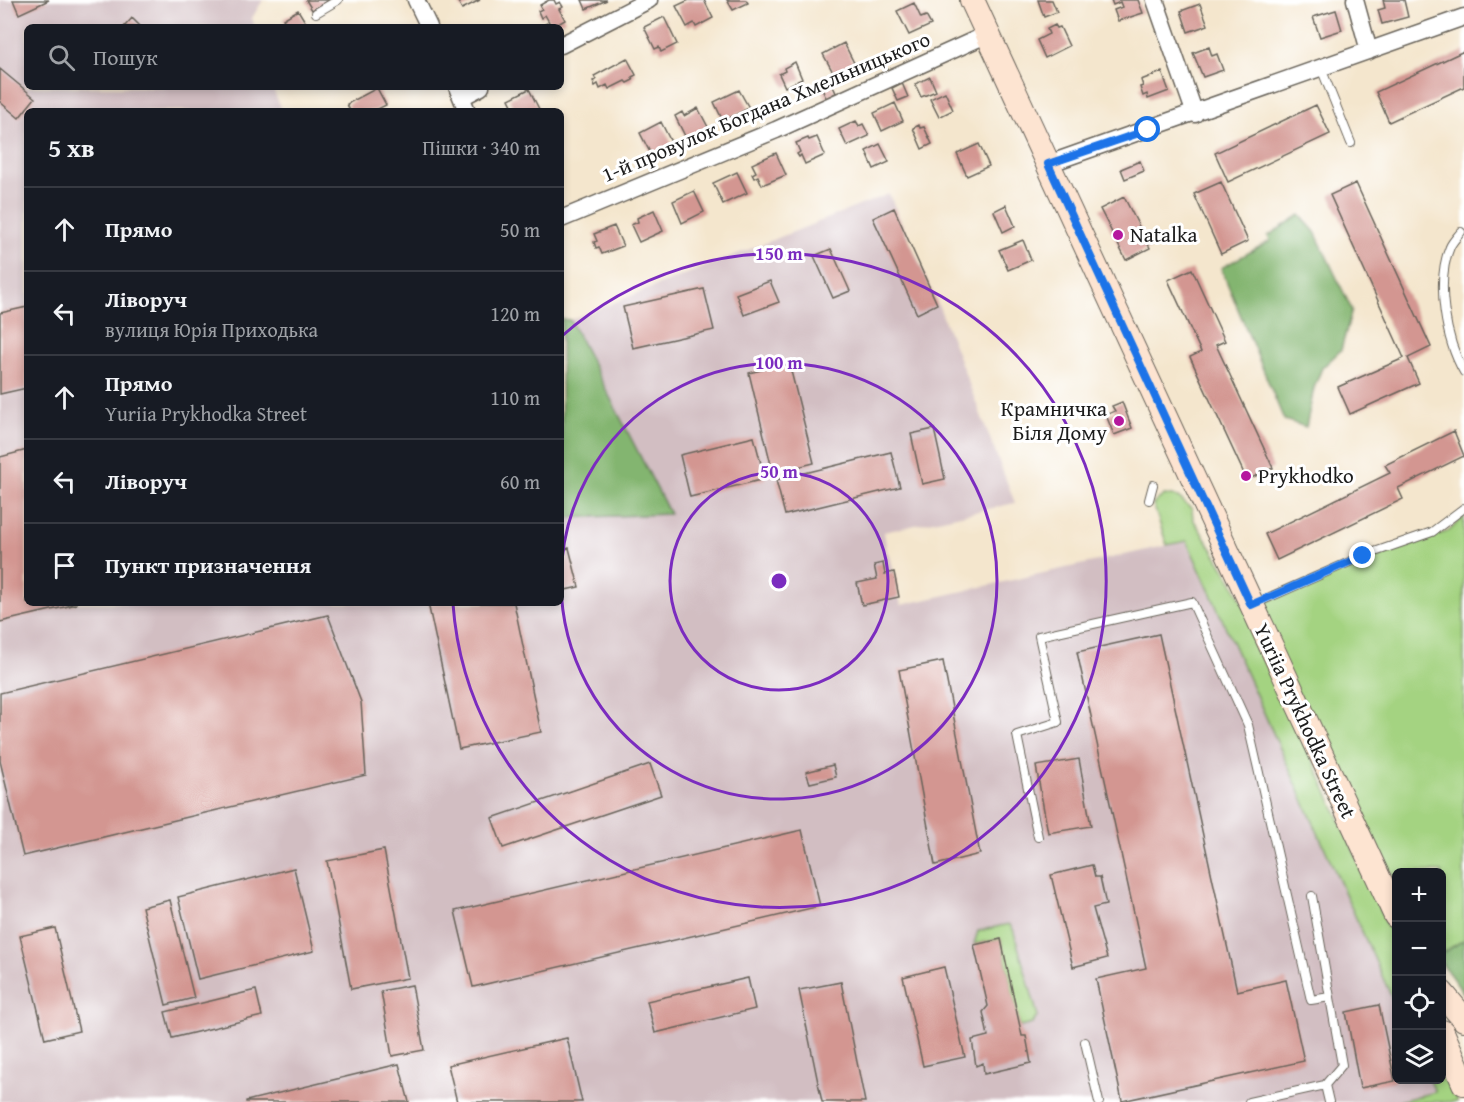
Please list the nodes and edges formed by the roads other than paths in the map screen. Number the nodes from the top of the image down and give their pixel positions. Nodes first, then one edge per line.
1 (338, 0) edge
2 (416, 0) edge
3 (648, 0) edge
4 (972, 0) edge
5 (1155, 0) edge
6 (1355, 0) edge
7 (630, 4) edge
8 (316, 13) dead end
9 (1464, 18) edge
10 (428, 24) edge
11 (988, 34) junction
12 (564, 43) edge
13 (1369, 51) junction
14 (1321, 68) junction
15 (476, 90) edge
16 (462, 98) edge
17 (1195, 114) junction
18 (1351, 143) dead end
19 (1048, 164) junction
20 (564, 218) edge
21 (1461, 232) dead end
22 (1464, 372) edge
23 (1152, 485) dead end
24 (1149, 500) dead end
25 (1464, 508) edge
26 (1251, 605) junction
27 (1038, 837) dead end
28 (1311, 896) dead end
29 (1392, 907) edge
30 (1330, 997) junction
31 (1446, 998) edge
32 (1464, 1019) edge
33 (1085, 1041) dead end
34 (1446, 1041) edge
35 (1464, 1083) edge
36 (1325, 1085) junction
37 (1099, 1102) edge
38 (1249, 1102) edge
39 (1329, 1102) edge

1 - 8 lane
2 - 10 street
3 - 7 street
4 - 11 street, Yuriia Prykhodka Street
5 - 17 street
6 - 13 street
7 - 12 street
9 - 13 street
11 - 19 street, Yuriia Prykhodka Street
11 - 20 street, 1-й провулок Богдана Хмельницького
13 - 14 street
14 - 17 street
14 - 18 lane
15 - 16 street
17 - 19 street
19 - 26 street, Yuriia Prykhodka Street
21 - 22 lane
23 - 24 lane
25 - 26 lane
26 - 29 street, Yuriia Prykhodka Street
27 - 30 lane
28 - 30 lane
30 - 36 lane
31 - 32 street
33 - 37 lane
34 - 35 street
36 - 38 lane
36 - 39 lane

